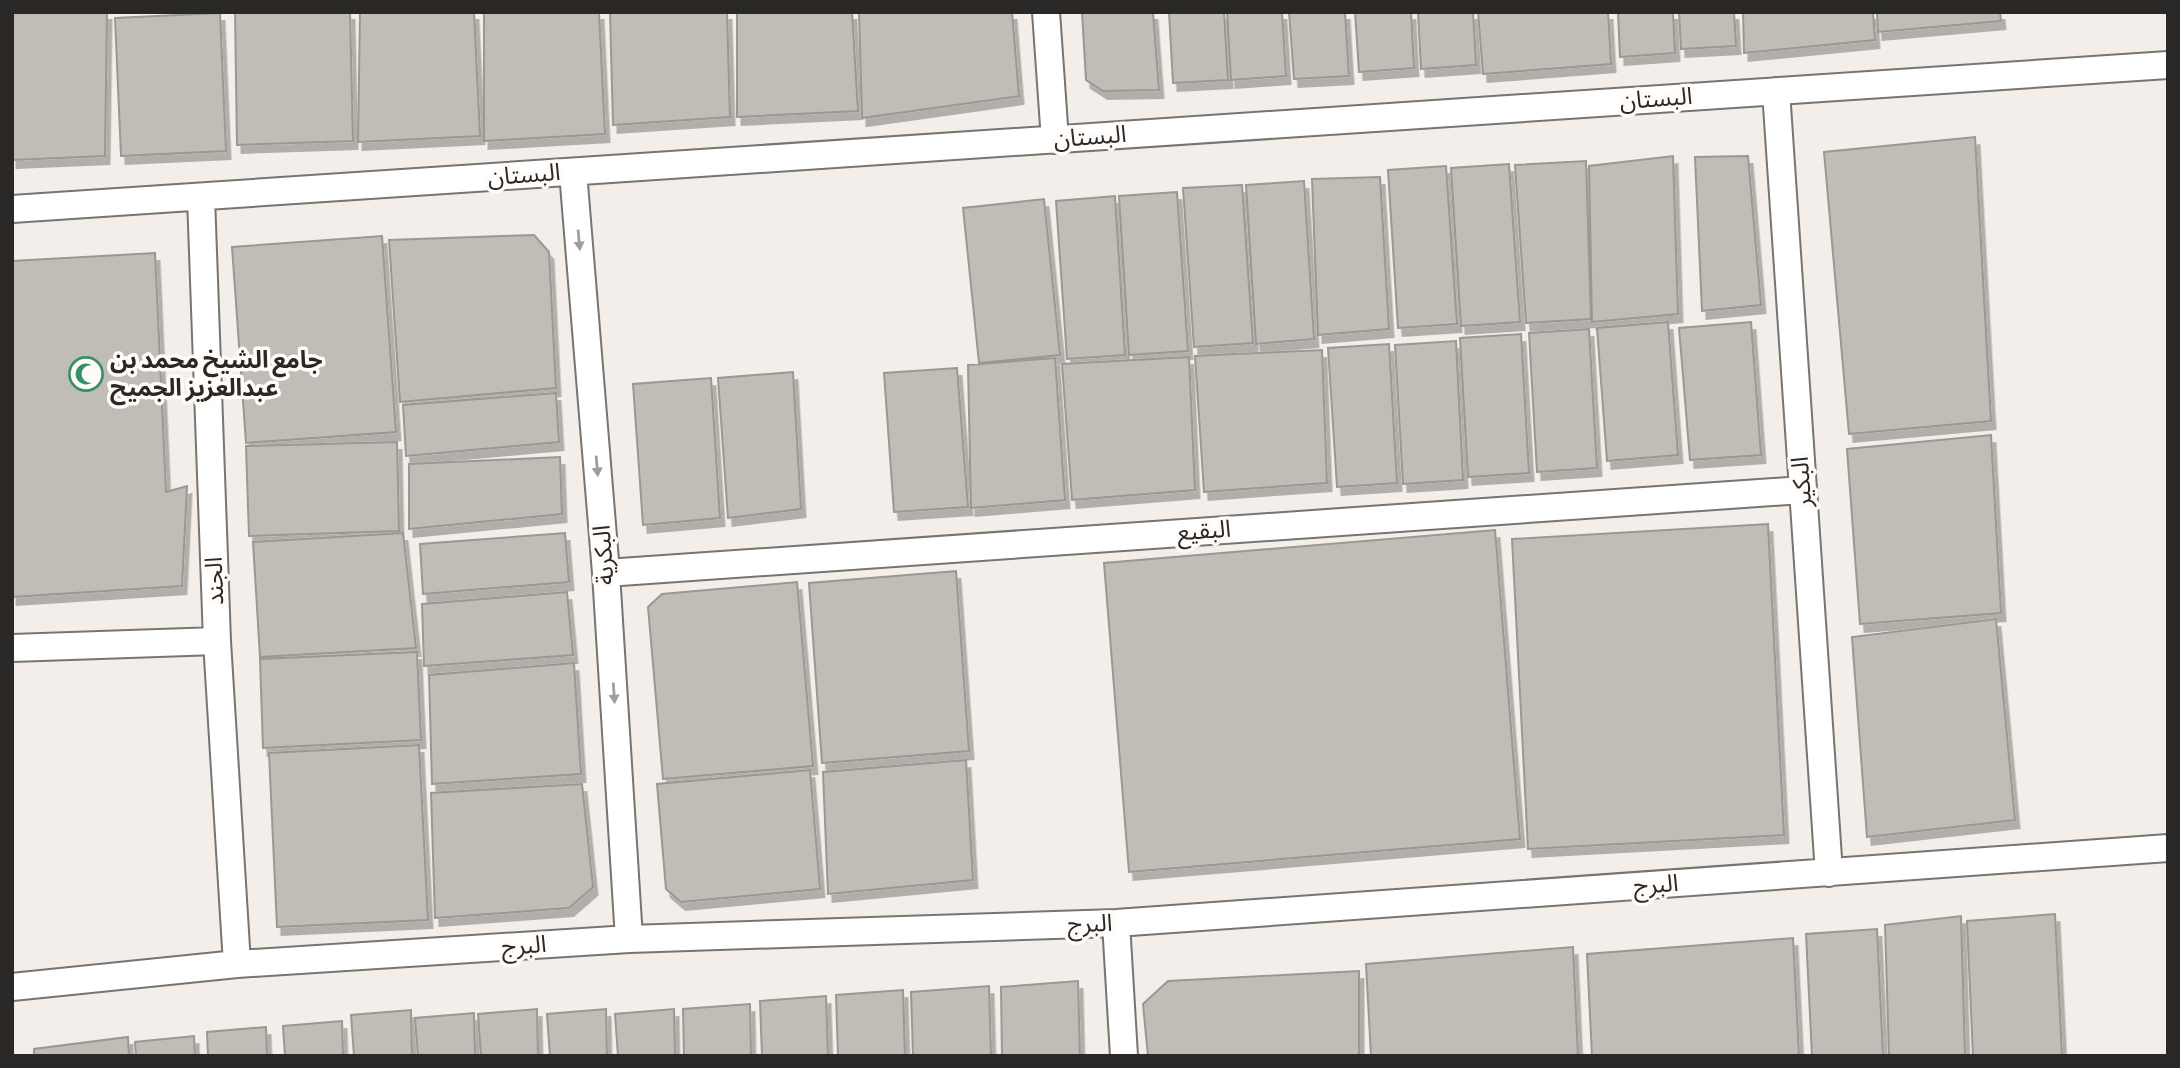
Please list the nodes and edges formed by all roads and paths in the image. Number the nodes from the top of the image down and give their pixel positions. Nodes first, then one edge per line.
1 (1046, 12) edge
2 (2168, 65) edge
3 (1776, 91) junction
4 (1055, 140) junction
5 (573, 172) junction
6 (201, 197) junction
7 (12, 209) edge
8 (1802, 489) junction
9 (606, 573) junction
10 (217, 641) junction
11 (12, 648) edge
12 (2168, 848) edge
13 (1829, 873) junction
14 (1116, 923) junction
15 (629, 939) junction
16 (237, 964) junction
17 (12, 987) edge
18 (1124, 1056) edge

1 - 4 street
2 - 3 street, البستان
3 - 4 street, البستان
3 - 8 street, البكير
4 - 5 street, البستان
5 - 6 street, البستان
5 -> 9 street, البكرية
6 - 7 street, البستان
6 - 10 street, الجند
8 - 9 street, البقيع
8 - 13 street, البكير
9 -> 15 street, البكرية
10 - 11 street
10 - 16 street, الجند
12 - 13 street, البرج
13 - 14 street, البرج
14 - 15 street, البرج
14 - 18 street
15 - 16 street, البرج
16 - 17 street, البرج

